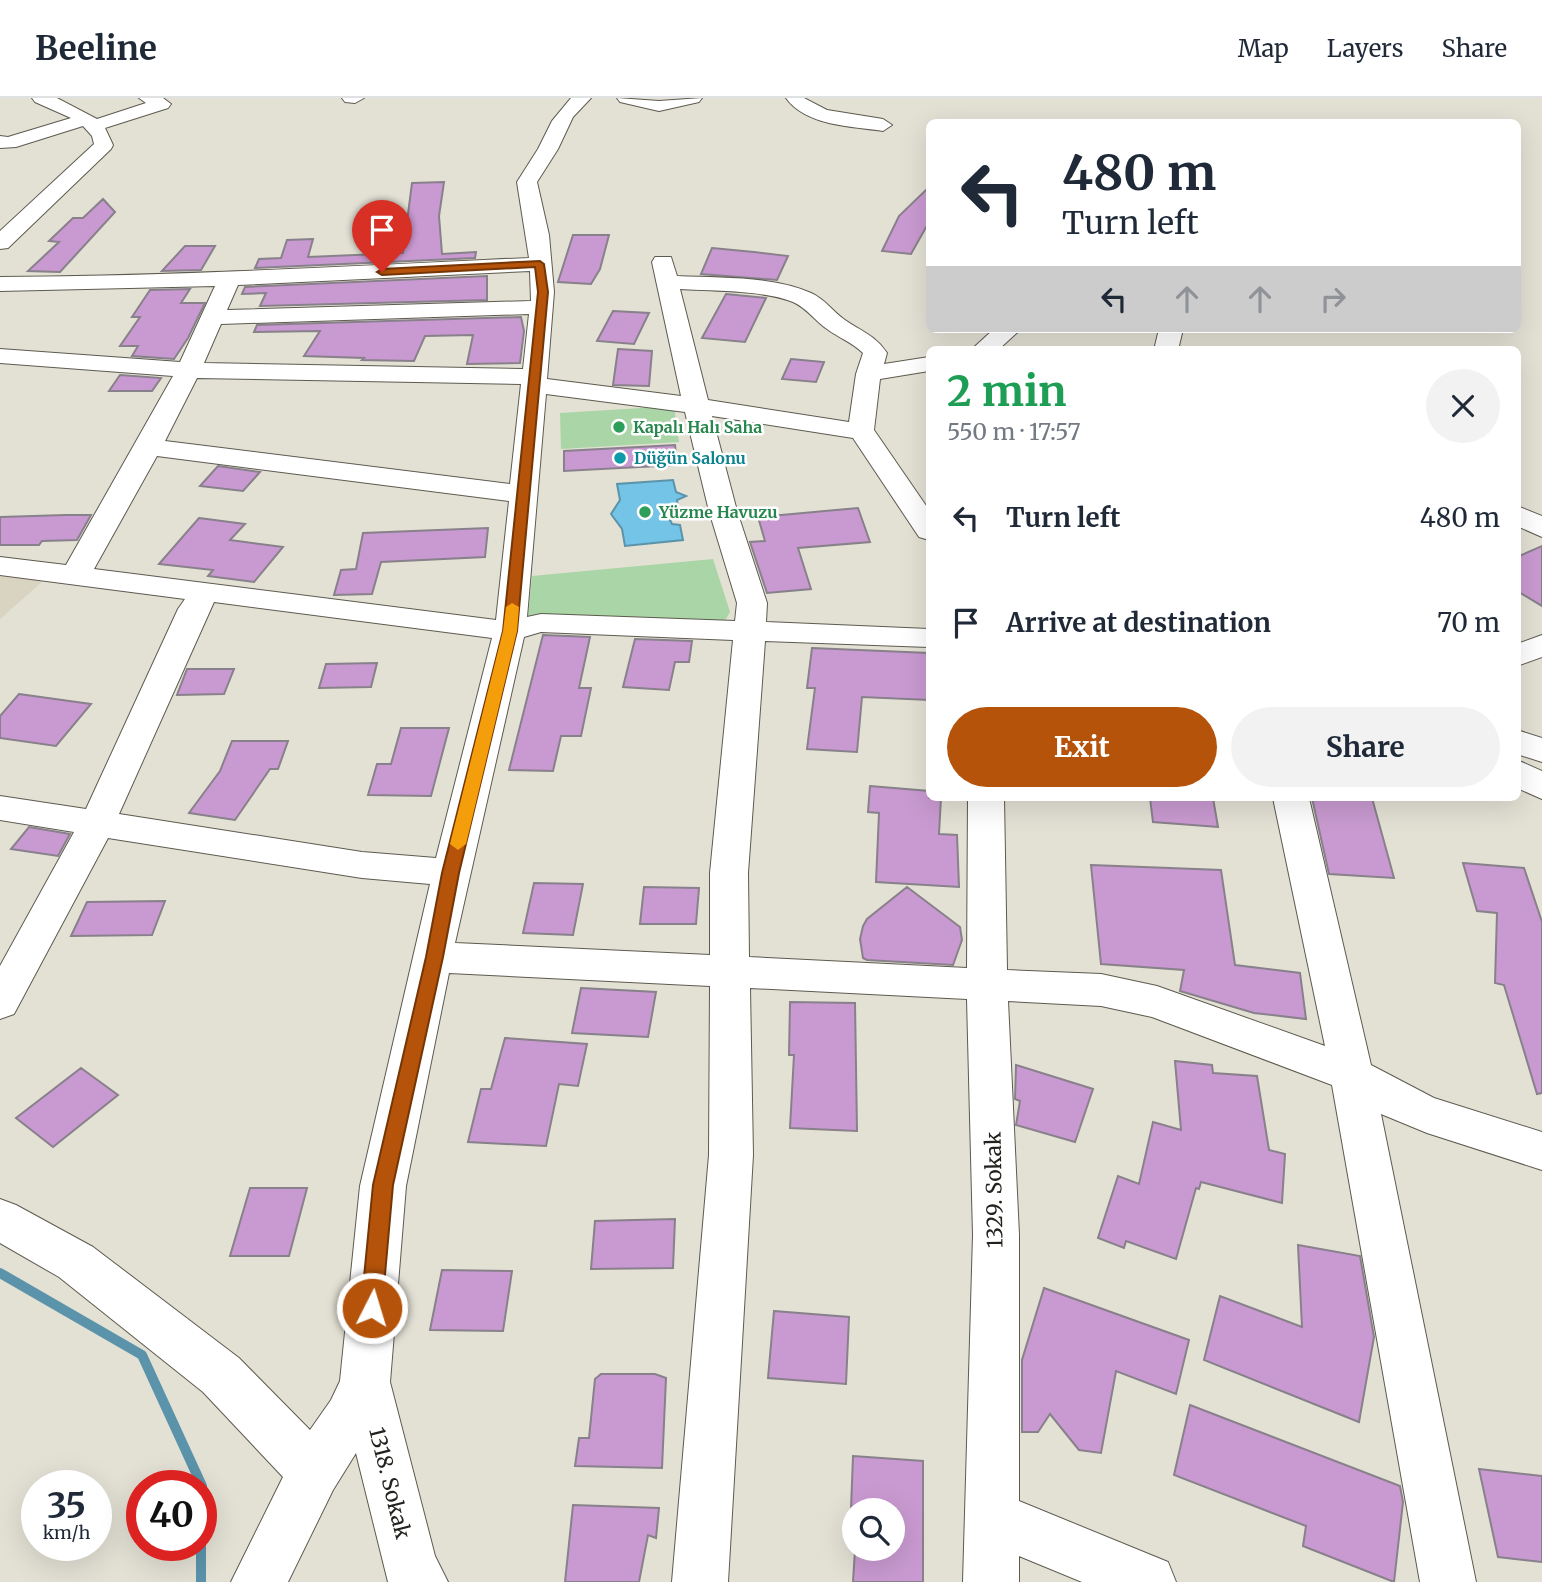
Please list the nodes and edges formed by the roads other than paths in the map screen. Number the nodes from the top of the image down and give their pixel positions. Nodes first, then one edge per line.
1 (41, 98) edge
2 (148, 98) edge
3 (626, 98) edge
4 (693, 98) edge
5 (795, 98) edge
6 (567, 103) edge
7 (89, 123) junction
8 (883, 125) dead end
9 (0, 142) edge
10 (0, 243) edge
11 (540, 264) junction
12 (230, 276) junction
13 (0, 284) edge
14 (541, 307) junction
15 (214, 317) junction
16 (1005, 333) edge
17 (993, 346) edge
18 (0, 356) edge
19 (926, 364) edge
20 (190, 370) junction
21 (869, 374) junction
22 (534, 381) junction
23 (697, 406) junction
24 (861, 430) junction
25 (148, 447) junction
26 (523, 494) junction
27 (1521, 516) edge
28 (926, 527) edge
29 (1542, 528) edge
30 (0, 566) edge
31 (75, 576) junction
32 (205, 593) junction
33 (510, 631) junction
34 (750, 633) junction
35 (926, 638) edge
36 (1542, 645) edge
37 (1521, 654) edge
38 (1521, 743) edge
39 (1542, 751) edge
40 (1521, 774) edge
41 (1542, 787) edge
42 (986, 801) edge
43 (1292, 801) edge
44 (0, 808) edge
45 (98, 822) junction
46 (451, 873) junction
47 (435, 957) junction
48 (728, 972) junction
49 (988, 982) junction
50 (0, 1003) edge
51 (1352, 1074) junction
52 (1542, 1151) edge
53 (0, 1219) edge
54 (365, 1382) junction
55 (314, 1471) junction
56 (992, 1517) junction
57 (409, 1578) edge
58 (259, 1582) edge
59 (699, 1582) edge
60 (991, 1582) edge
61 (1148, 1582) edge
62 (1448, 1582) edge

1 - 7 street
2 - 7 street
3 - 4 street
5 - 8 street
6 - 11 street
7 - 9 street
7 - 10 street
11 - 12 street
11 - 14 street
12 - 13 street
12 - 15 street
14 - 15 street
14 - 22 street
15 - 20 street
16 - 17 street
18 - 20 street
19 - 21 street
20 - 22 street
20 - 25 street
21 - 23 street
21 - 24 street
22 - 23 street
22 - 26 street
23 - 24 street
23 - 34 street
24 - 28 street
25 - 26 street
25 - 31 street
26 - 33 street
27 - 29 street
30 - 31 street
31 - 32 street
32 - 33 street
32 - 45 street
33 - 34 street
33 - 46 street
34 - 35 street
34 - 48 street
36 - 37 street
38 - 39 street
40 - 41 street
42 - 49 street, 1329. Sokak
43 - 51 street
44 - 45 street
45 - 46 street
45 - 50 street
46 - 47 street
47 - 48 street
47 - 54 street
48 - 49 street
48 - 59 street
49 - 51 street
49 - 56 street, 1329. Sokak
51 - 52 street
51 - 62 street
53 - 55 street
54 - 55 street
54 - 57 street, 1318. Sokak
55 - 58 street
56 - 60 street, 1329. Sokak
56 - 61 street

